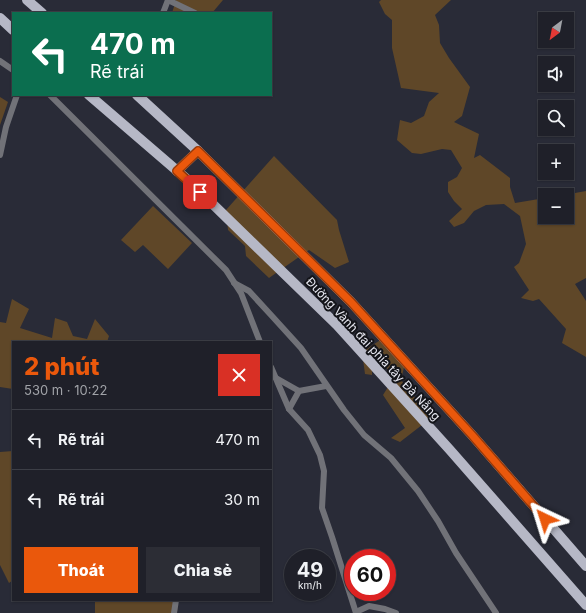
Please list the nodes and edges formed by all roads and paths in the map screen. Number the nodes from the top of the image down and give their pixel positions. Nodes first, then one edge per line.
1 (27, 0) edge
2 (168, 0) edge
3 (41, 12) edge
4 (163, 12) edge
5 (193, 12) edge
6 (0, 18) edge
7 (12, 29) edge
8 (0, 61) edge
9 (12, 69) edge
10 (17, 96) edge
11 (53, 96) edge
12 (90, 96) edge
13 (138, 96) edge
14 (198, 151) junction
15 (0, 155) edge
16 (177, 171) junction
17 (234, 283) junction
18 (260, 341) edge
19 (272, 368) edge
20 (276, 378) junction
21 (326, 386) junction
22 (299, 391) junction
23 (289, 409) junction
24 (586, 566) edge
25 (176, 601) edge
26 (586, 605) edge
27 (356, 612) edge
28 (174, 613) edge
29 (396, 613) edge
30 (496, 613) edge

1 - 3 main road
2 - 4 street
2 - 5 street
6 - 7 main road
8 - 9 street
10 - 15 street
11 - 17 street
12 - 16 main road, Đường Vành đai phía tây Đà Nẵng
13 - 14 main road, Đường Vành đai phía tây Đà Nẵng
14 - 16 main road
14 - 24 main road, Đường Vành đai phía tây Đà Nẵng
16 - 26 main road, Đường Vành đai phía tây Đà Nẵng
17 - 18 street
17 - 21 street
19 - 20 street
20 - 22 street
20 - 23 street
21 - 22 street
21 - 30 street
22 - 23 street
23 - 27 street
25 - 28 street
27 - 29 street

